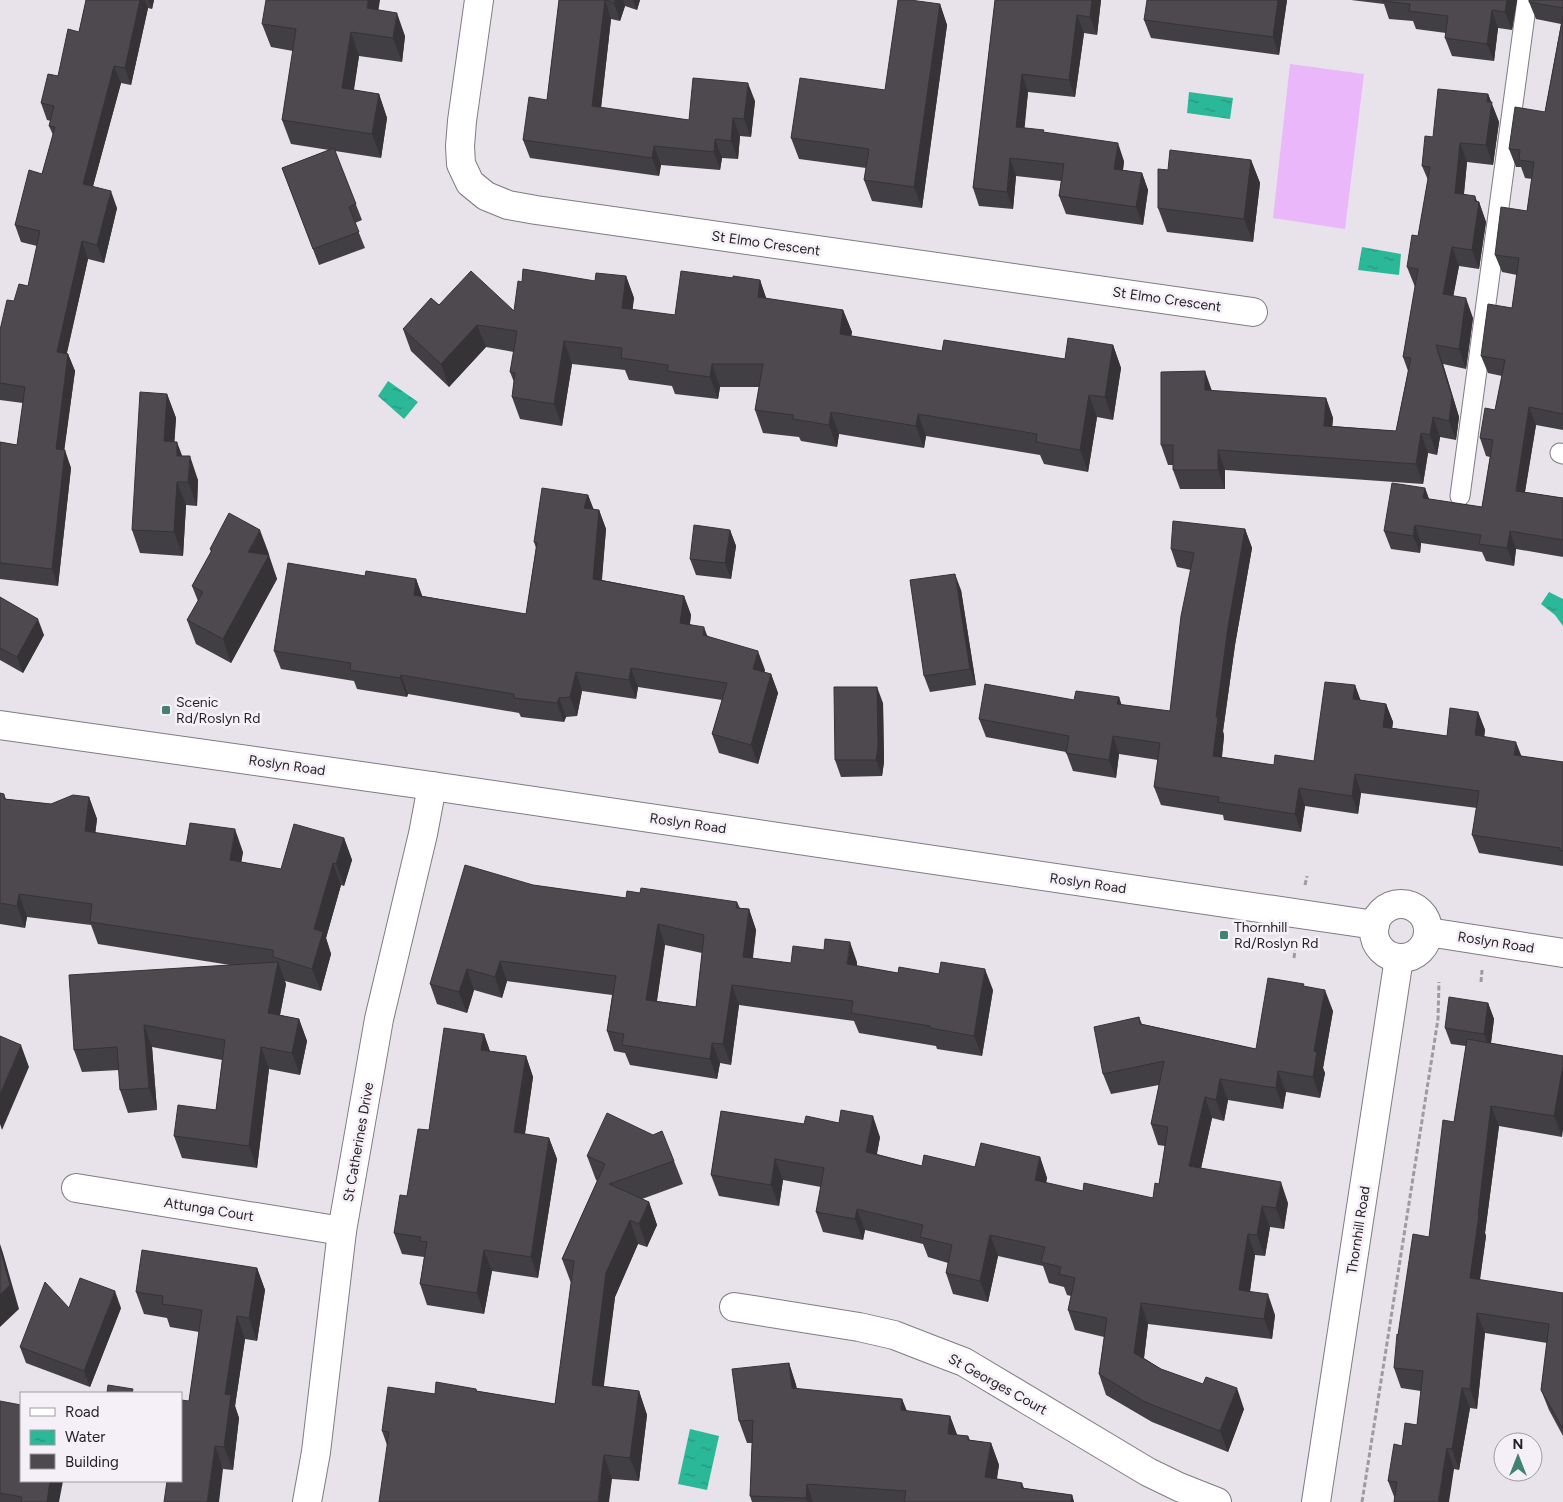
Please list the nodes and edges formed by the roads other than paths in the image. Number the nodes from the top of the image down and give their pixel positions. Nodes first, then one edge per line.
1 (479, 0) edge
2 (1527, 0) edge
3 (1253, 312) dead end
4 (1460, 496) dead end
5 (0, 725) edge
6 (432, 786) junction
7 (1375, 925) junction
8 (1428, 932) junction
9 (1563, 953) edge
10 (1398, 958) junction
11 (76, 1188) dead end
12 (342, 1231) junction
13 (734, 1307) dead end
14 (307, 1502) edge
15 (1217, 1502) edge
16 (1316, 1502) edge

1 - 3 street, St Elmo Crescent
2 - 4 lane
5 - 6 street, Roslyn Road
6 - 7 street, Roslyn Road
6 - 12 street, St Catherines Drive
7 - 8 street
7 - 10 street
8 - 9 street, Roslyn Road
8 - 10 street
10 - 16 street, Thornhill Road
11 - 12 street, Attunga Court
12 - 14 street, St Catherines Drive
13 - 15 street, St Georges Court

